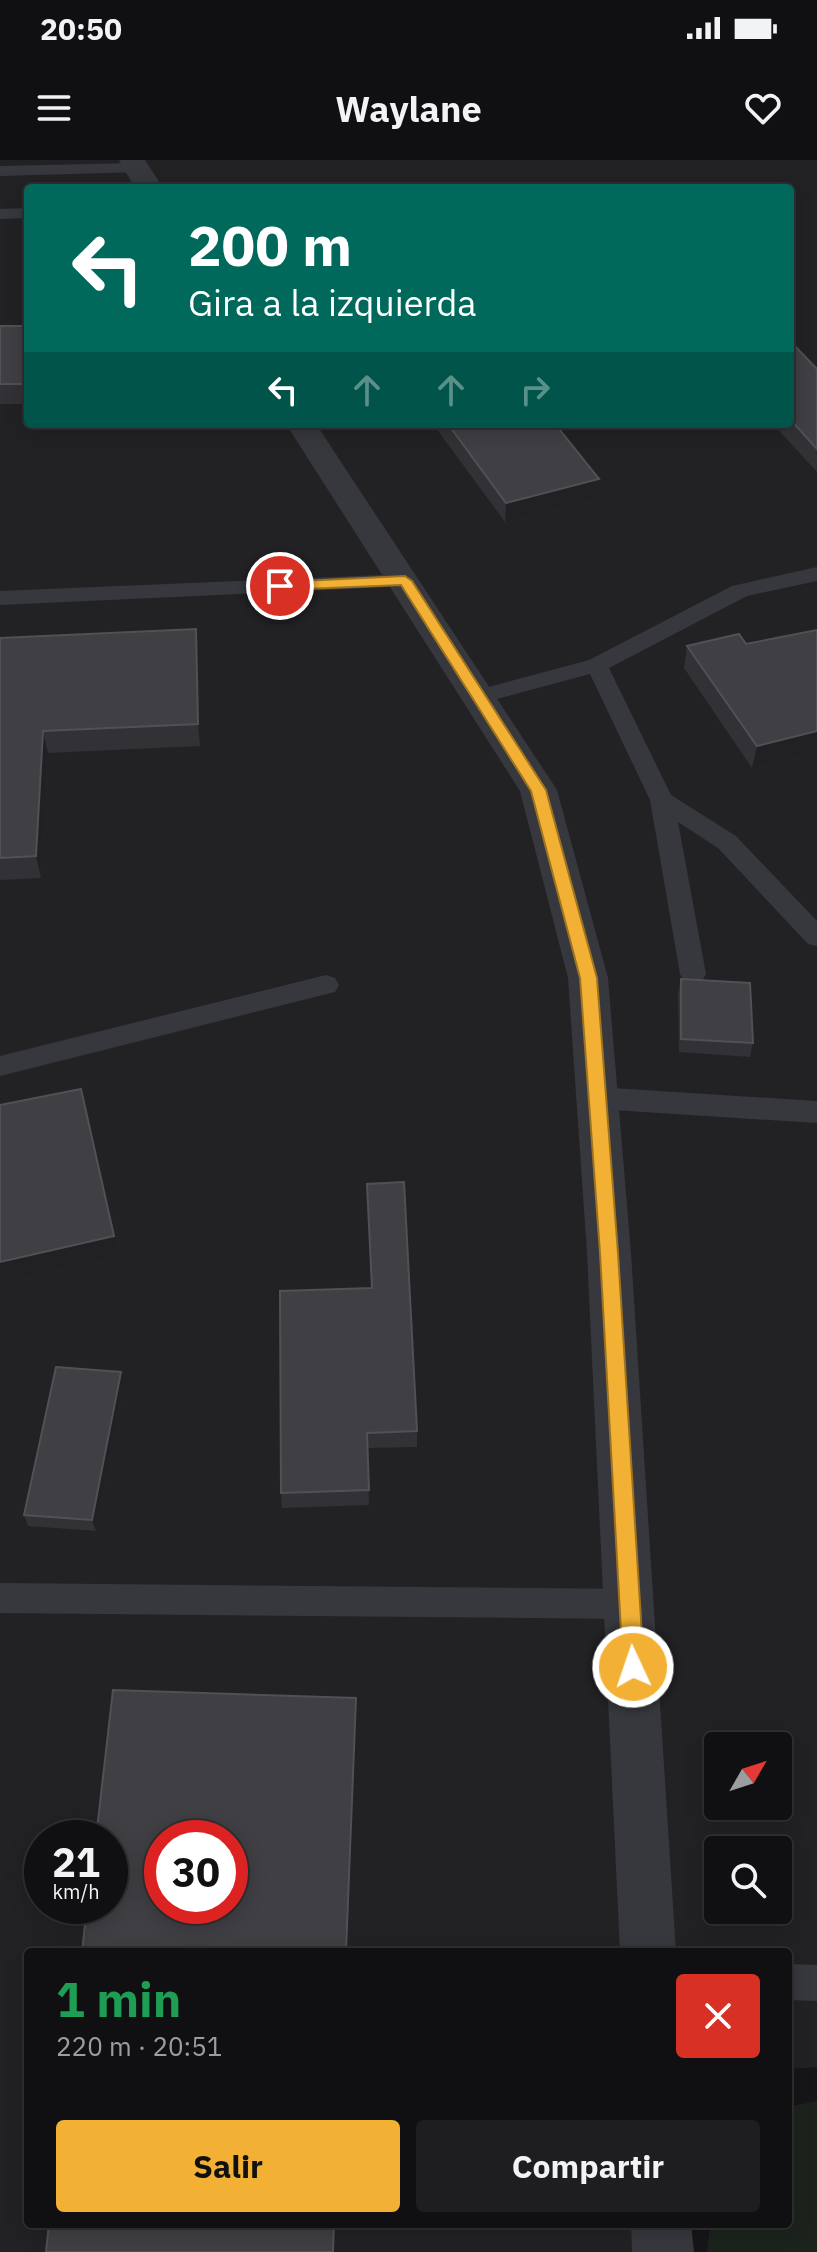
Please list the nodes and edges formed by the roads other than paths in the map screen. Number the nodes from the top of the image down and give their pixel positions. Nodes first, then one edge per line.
1 (0, 171) edge
2 (139, 172) edge
3 (24, 213) edge
4 (0, 214) edge
5 (304, 428) edge
6 (817, 574) edge
7 (405, 581) junction
8 (0, 598) edge
9 (597, 665) junction
10 (478, 697) junction
11 (662, 800) junction
12 (817, 937) edge
13 (693, 974) dead end
14 (326, 985) dead end
15 (0, 1066) edge
16 (597, 1098) junction
17 (817, 1112) edge
18 (0, 1598) edge
19 (630, 1604) junction
20 (648, 1948) edge
21 (792, 1982) edge
22 (817, 1983) edge
23 (661, 2228) edge
24 (663, 2252) edge

1 - 2 lane
3 - 4 lane
5 - 7 street
6 - 9 lane
7 - 8 lane
7 - 10 street
9 - 10 lane
9 - 11 lane
10 - 16 street
11 - 12 lane
11 - 13 lane
14 - 15 lane
16 - 17 lane
16 - 19 street
18 - 19 lane
19 - 20 street
21 - 22 lane
23 - 24 street

